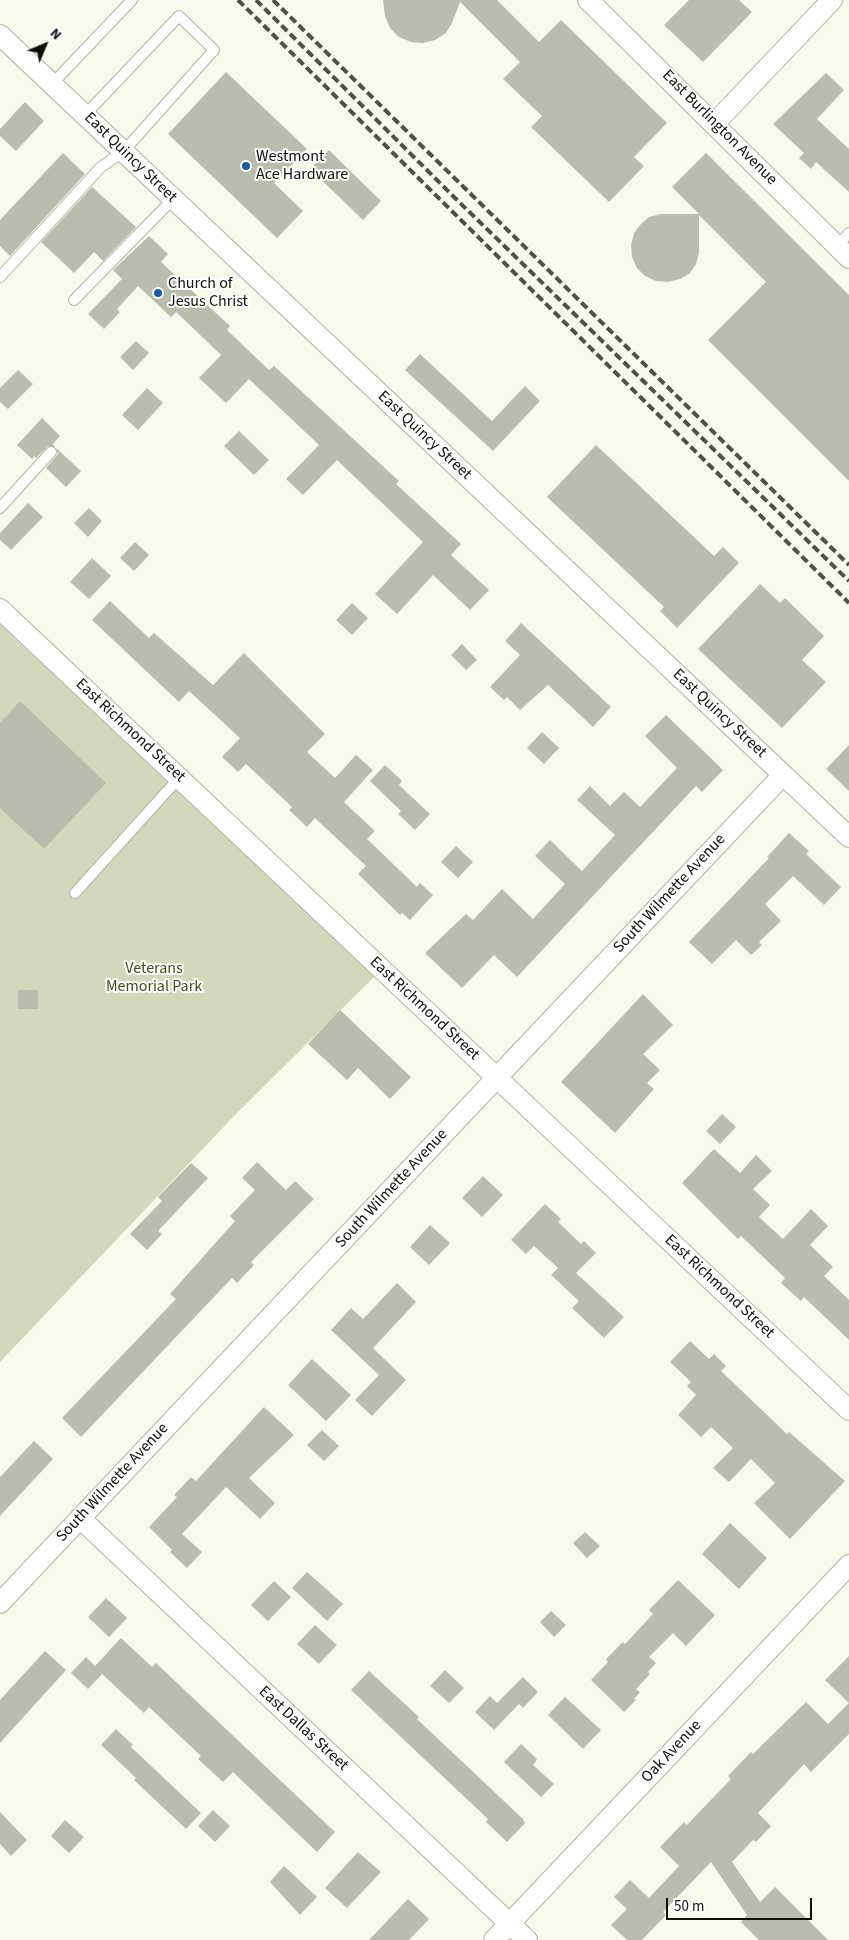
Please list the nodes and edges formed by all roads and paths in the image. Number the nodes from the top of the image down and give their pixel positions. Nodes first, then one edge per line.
1 (132, 0) edge
2 (832, 0) edge
3 (593, 2) edge
4 (0, 35) edge
5 (53, 83) junction
6 (85, 115) junction
7 (715, 123) junction
8 (123, 152) junction
9 (173, 199) junction
10 (845, 246) edge
11 (0, 277) edge
12 (74, 300) dead end
13 (51, 452) dead end
14 (0, 508) edge
15 (0, 609) edge
16 (783, 775) junction
17 (179, 778) junction
18 (849, 837) edge
19 (75, 892) dead end
20 (497, 1077) junction
21 (849, 1410) edge
22 (80, 1518) junction
23 (849, 1565) edge
24 (0, 1602) edge
25 (510, 1924) junction
26 (494, 1940) edge
27 (527, 1940) edge

1 - 5 lane
2 - 7 street
3 - 7 street, East Burlington Avenue
4 - 5 street, East Quincy Street
5 - 6 street, East Quincy Street
6 - 8 street, East Quincy Street
6 - 8 lane
7 - 10 street, East Burlington Avenue
8 - 9 street, East Quincy Street
8 - 11 lane
9 - 12 lane
9 - 16 street, East Quincy Street
13 - 14 lane
15 - 17 street, East Richmond Street
16 - 18 street, East Quincy Street
16 - 20 street, South Wilmette Avenue
17 - 19 lane
17 - 20 street, East Richmond Street
20 - 21 street, East Richmond Street
20 - 22 street, South Wilmette Avenue
22 - 24 street, South Wilmette Avenue
22 - 25 street, East Dallas Street
23 - 25 street, Oak Avenue
25 - 26 street, Oak Avenue
25 - 27 street, East Dallas Street

